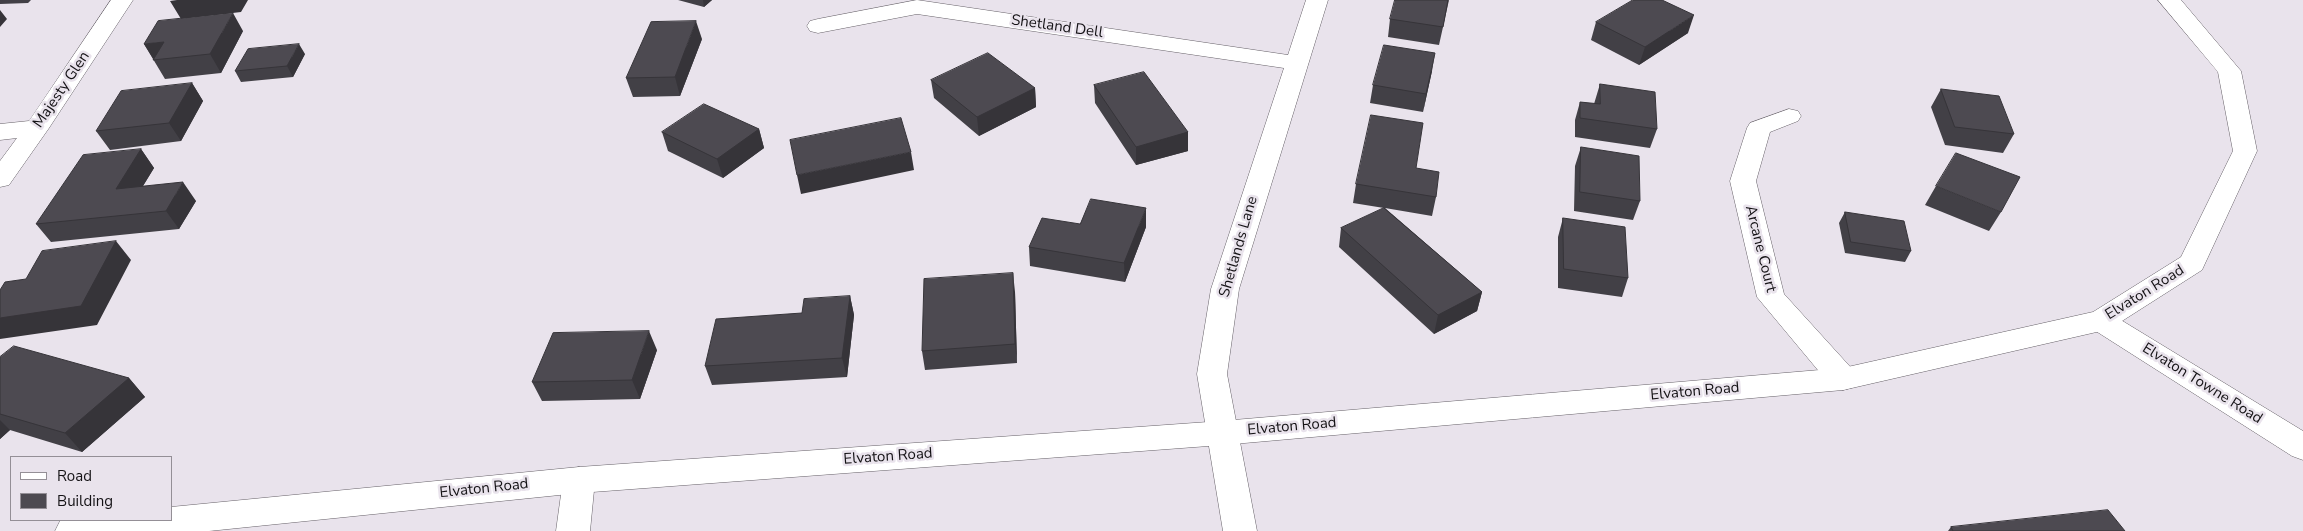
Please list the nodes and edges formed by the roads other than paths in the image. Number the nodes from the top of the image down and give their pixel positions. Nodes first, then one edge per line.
1 (122, 0) edge
2 (1317, 0) edge
3 (2169, 0) edge
4 (818, 26) dead end
5 (1297, 63) junction
6 (1789, 116) dead end
7 (37, 128) junction
8 (0, 132) edge
9 (0, 179) edge
10 (2101, 321) junction
11 (1844, 379) junction
12 (1222, 433) junction
13 (2303, 447) edge
14 (579, 480) junction
15 (171, 521) edge
16 (172, 521) edge
17 (82, 530) edge
18 (573, 531) edge
19 (1240, 531) edge

1 - 7 street, Majesty Glen
2 - 5 street, Shetlands Lane
3 - 10 street, Elvaton Road
4 - 5 street, Shetland Dell
5 - 12 street, Shetlands Lane
6 - 11 street, Arcane Court
7 - 8 street
7 - 9 street, Majesty Glen
10 - 11 street, Elvaton Road
10 - 13 street, Elvaton Towne Road
11 - 12 street, Elvaton Road
12 - 14 street, Elvaton Road
12 - 19 street, Shetlands Lane
14 - 16 street, Elvaton Road
14 - 18 street
15 - 17 street, Elvaton Road

